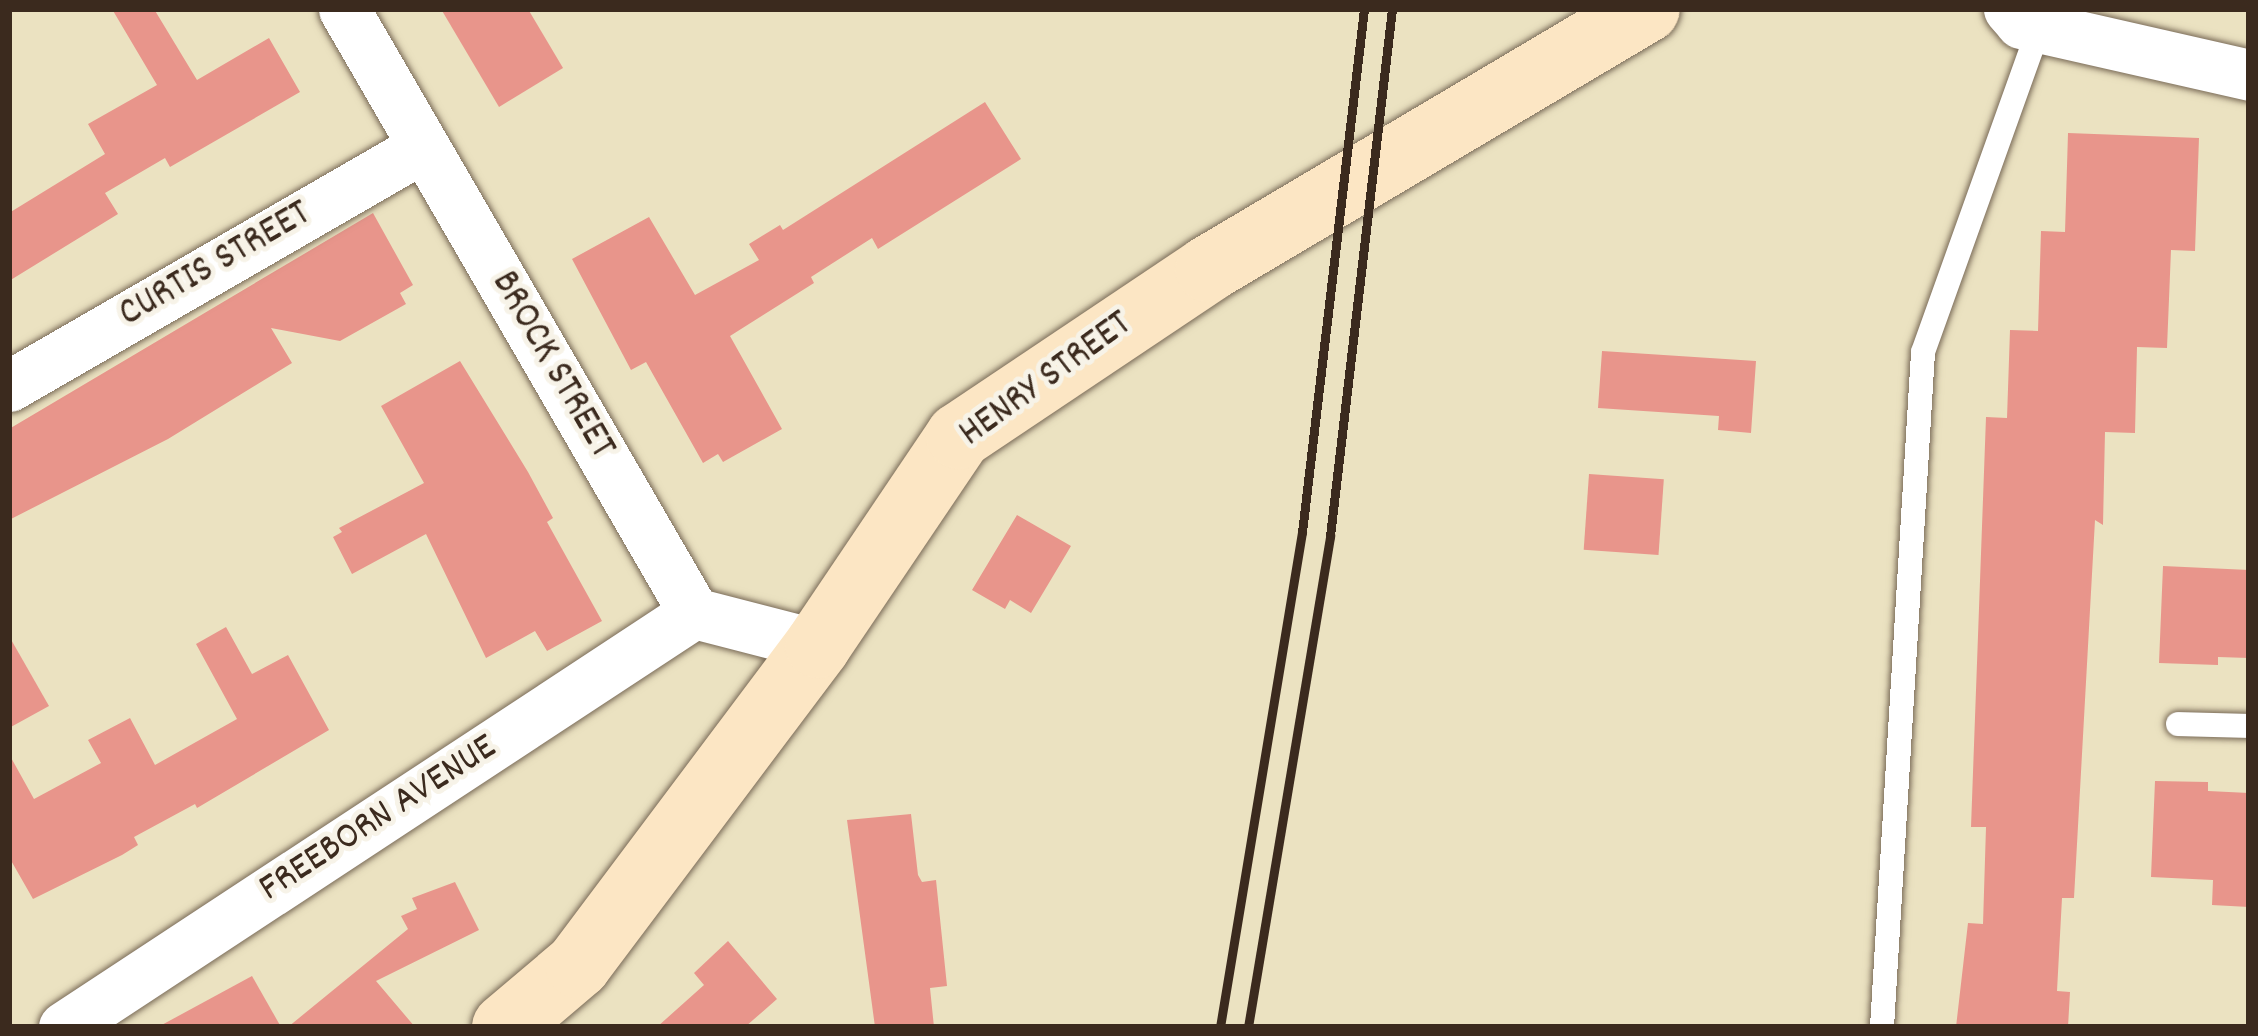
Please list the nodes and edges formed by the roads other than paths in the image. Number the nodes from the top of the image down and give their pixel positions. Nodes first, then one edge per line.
1 (344, 9) edge
2 (1647, 9) edge
3 (2015, 16) edge
4 (2249, 75) edge
5 (423, 147) junction
6 (9, 386) edge
7 (694, 614) junction
8 (818, 644) junction
9 (2177, 724) dead end
10 (2249, 726) edge
11 (64, 1027) edge
12 (505, 1027) edge
13 (1882, 1027) edge

1 - 5 street, BROCK STREET
2 - 8 main road, HENRY STREET
3 - 4 street
3 - 13 lane
5 - 6 street, CURTIS STREET
5 - 7 street, BROCK STREET
7 - 8 street
7 - 11 street, FREEBORN AVENUE
8 - 12 main road, HENRY STREET
9 - 10 lane

